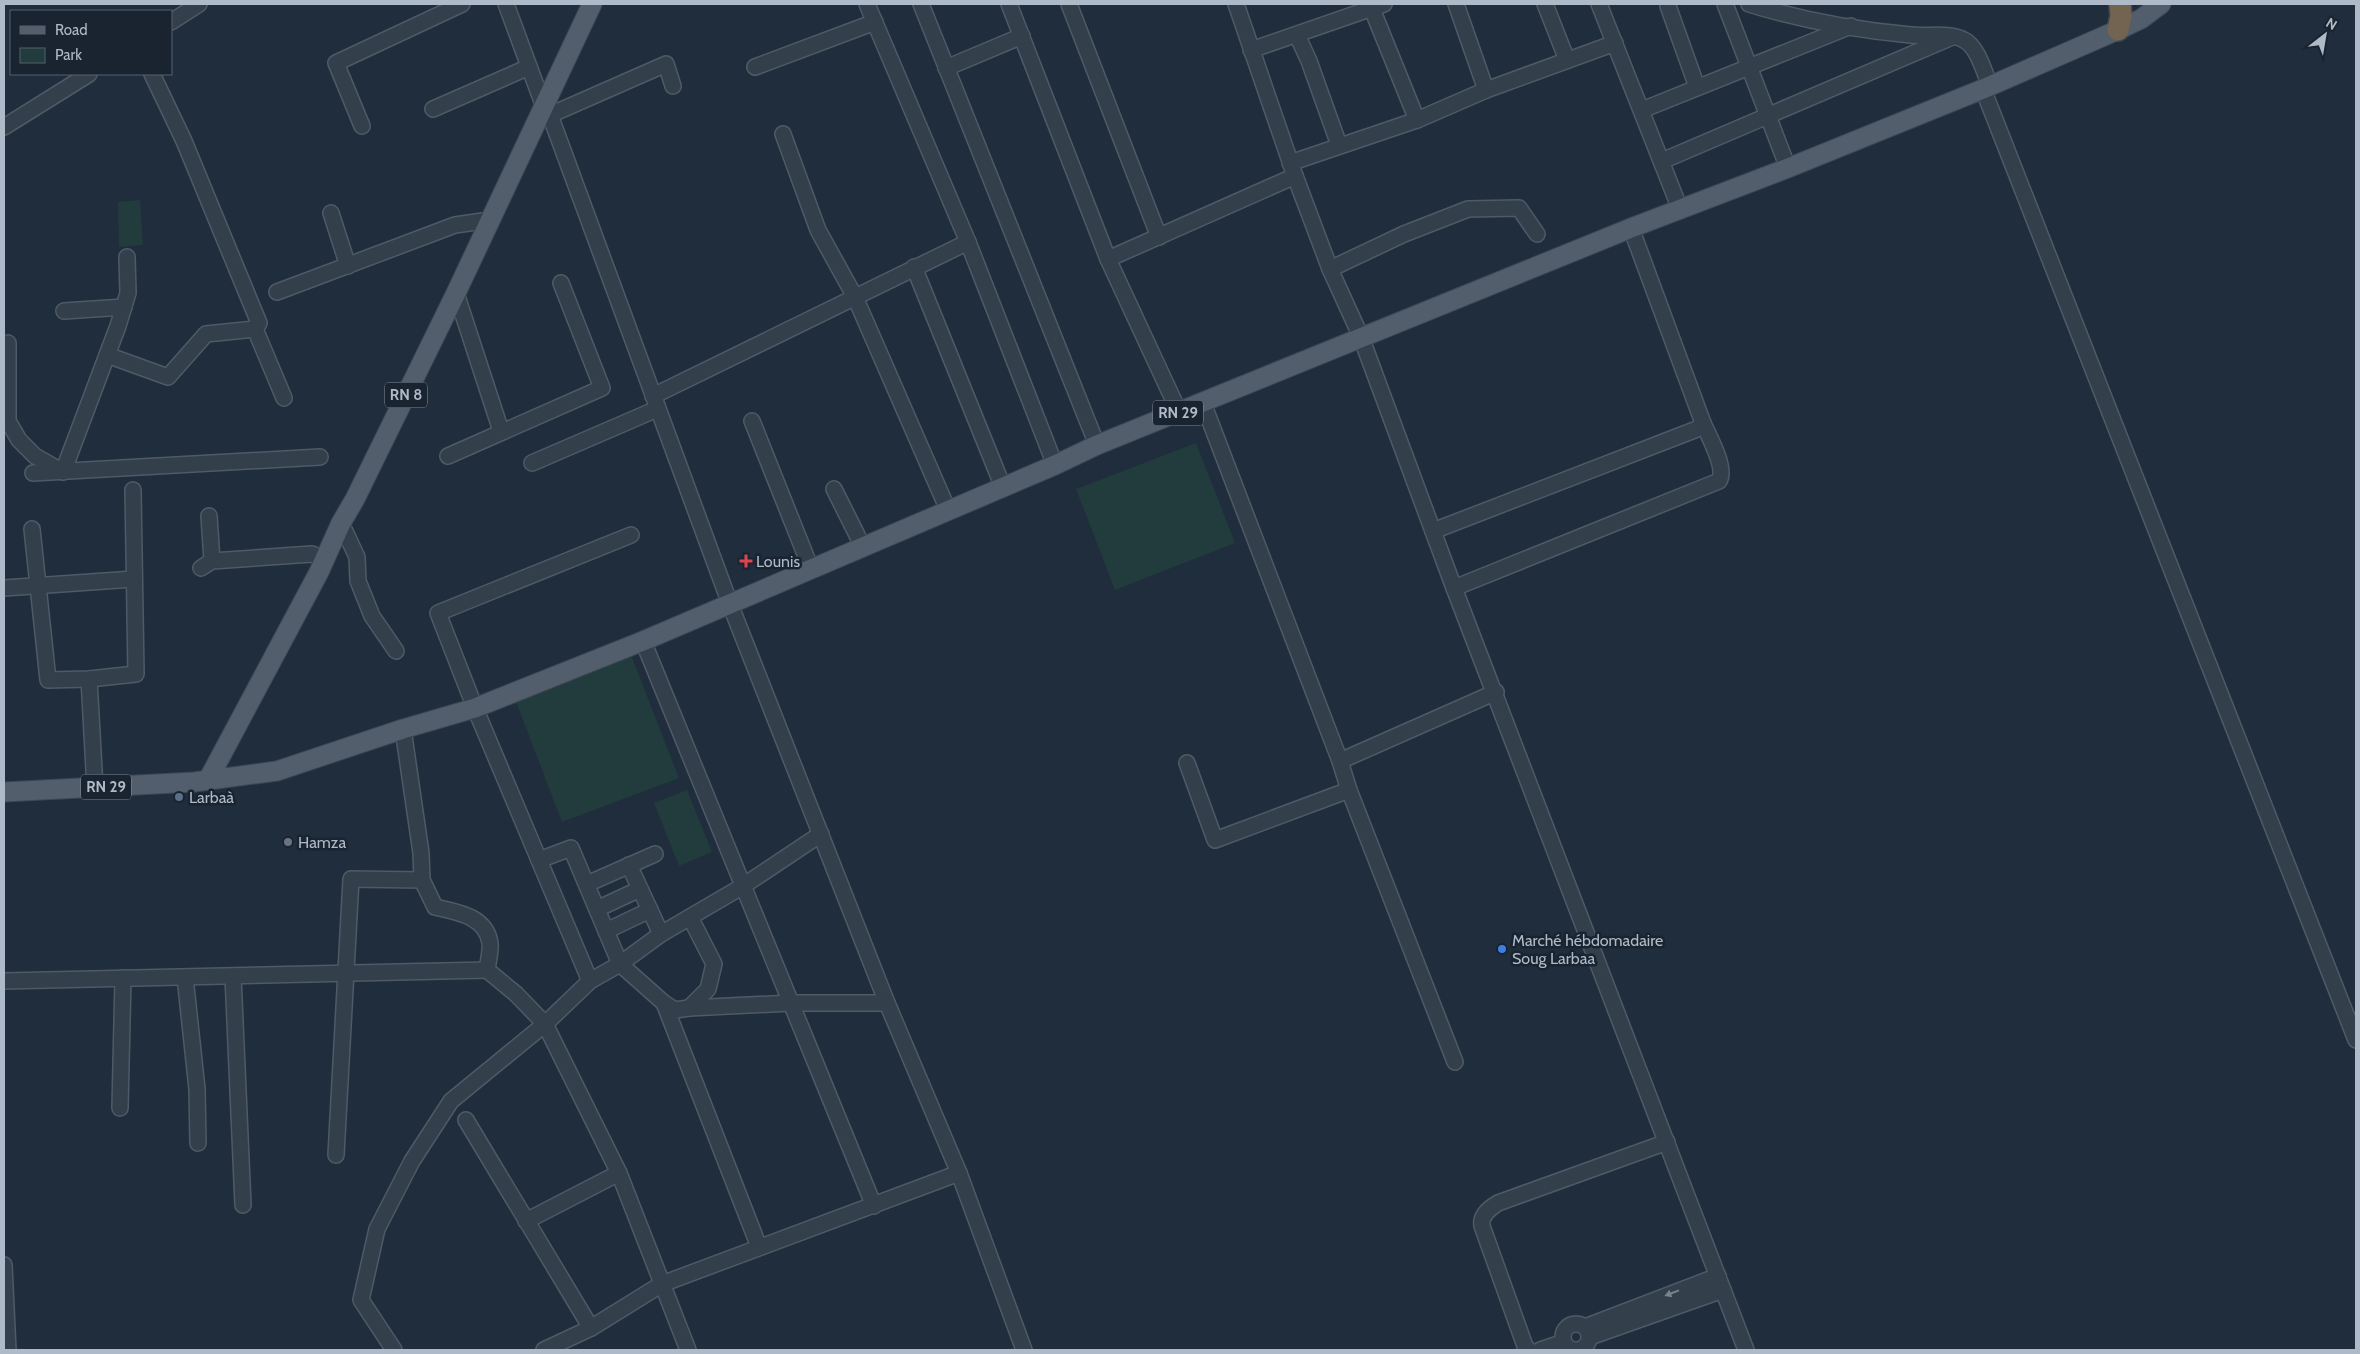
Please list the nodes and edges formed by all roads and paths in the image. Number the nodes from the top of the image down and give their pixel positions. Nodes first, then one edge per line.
1 (199, 4) edge
2 (462, 4) edge
3 (506, 4) edge
4 (592, 4) edge
5 (867, 4) edge
6 (921, 4) edge
7 (1069, 4) edge
8 (1456, 4) edge
9 (1545, 4) edge
10 (1599, 4) edge
11 (1725, 4) edge
12 (1749, 4) edge
13 (2120, 4) edge
14 (2161, 4) edge
15 (1014, 5) edge
16 (1242, 5) edge
17 (1375, 6) edge
18 (1668, 6) dead end
19 (2144, 11) edge
20 (172, 21) edge
21 (875, 22) junction
22 (1852, 26) junction
23 (2118, 30) junction
24 (1297, 35) junction
25 (1022, 36) junction
26 (1952, 37) junction
27 (1615, 43) junction
28 (1252, 50) junction
29 (1567, 60) junction
30 (1748, 67) junction
31 (529, 68) junction
32 (755, 68) dead end
33 (946, 68) junction
34 (87, 75) edge
35 (152, 75) edge
36 (673, 86) dead end
37 (1698, 87) junction
38 (1987, 87) junction
39 (1486, 90) junction
40 (433, 109) dead end
41 (1642, 110) junction
42 (547, 111) junction
43 (1769, 116) junction
44 (1417, 120) junction
45 (362, 126) dead end
46 (4, 128) edge
47 (783, 134) dead end
48 (1339, 145) junction
49 (1662, 161) junction
50 (1788, 168) junction
51 (1292, 169) junction
52 (1680, 209) junction
53 (331, 213) dead end
54 (490, 220) junction
55 (1631, 228) junction
56 (1537, 234) dead end
57 (1159, 237) junction
58 (968, 242) junction
59 (127, 257) dead end
60 (1108, 259) junction
61 (348, 266) junction
62 (914, 267) junction
63 (1330, 269) junction
64 (561, 283) dead end
65 (277, 292) dead end
66 (456, 293) junction
67 (855, 297) junction
68 (124, 307) junction
69 (64, 311) dead end
70 (255, 330) junction
71 (1361, 337) junction
72 (8, 343) dead end
73 (107, 355) junction
74 (284, 398) dead end
75 (655, 402) junction
76 (1203, 403) junction
77 (1179, 412) junction
78 (752, 421) dead end
79 (1703, 424) junction
80 (501, 431) junction
81 (1097, 445) junction
82 (448, 456) dead end
83 (320, 457) dead end
84 (532, 463) dead end
85 (1055, 465) junction
86 (63, 472) junction
87 (33, 473) dead end
88 (1003, 487) junction
89 (834, 489) dead end
90 (133, 490) dead end
91 (948, 510) junction
92 (209, 516) dead end
93 (341, 523) junction
94 (32, 530) dead end
95 (1433, 531) junction
96 (631, 535) dead end
97 (863, 547) junction
98 (326, 560) junction
99 (811, 569) junction
100 (134, 579) junction
101 (38, 586) junction
102 (4, 588) edge
103 (1454, 588) junction
104 (730, 604) junction
105 (643, 641) junction
106 (396, 651) dead end
107 (89, 679) junction
108 (1496, 692) junction
109 (475, 708) junction
110 (403, 729) junction
111 (1340, 761) junction
112 (1187, 763) dead end
113 (208, 780) junction
114 (96, 788) junction
115 (1349, 790) junction
116 (4, 792) edge
117 (821, 834) junction
118 (654, 854) dead end
119 (539, 860) junction
120 (629, 865) junction
121 (422, 880) junction
122 (587, 884) junction
123 (743, 886) junction
124 (640, 889) junction
125 (597, 909) junction
126 (650, 910) junction
127 (690, 917) junction
128 (606, 931) junction
129 (661, 934) junction
130 (620, 964) junction
131 (487, 970) junction
132 (346, 973) junction
133 (233, 976) junction
134 (185, 977) junction
135 (123, 978) junction
136 (4, 981) edge
137 (590, 981) junction
138 (664, 1003) junction
139 (791, 1003) junction
140 (887, 1003) junction
141 (688, 1008) junction
142 (2353, 1023) edge
143 (545, 1024) junction
144 (2356, 1040) edge
145 (1455, 1062) dead end
146 (120, 1108) dead end
147 (466, 1120) dead end
148 (1667, 1142) junction
149 (198, 1143) dead end
150 (336, 1155) dead end
151 (618, 1173) junction
152 (959, 1173) junction
153 (243, 1205) dead end
154 (874, 1206) junction
155 (526, 1221) junction
156 (759, 1247) junction
157 (4, 1265) edge
158 (4, 1270) edge
159 (1720, 1283) junction
160 (662, 1284) junction
161 (591, 1328) junction
162 (1589, 1339) edge
163 (1570, 1347) edge
164 (8, 1350) edge
165 (394, 1350) edge
166 (544, 1350) edge
167 (688, 1350) edge
168 (1024, 1350) edge
169 (1529, 1350) edge
170 (1540, 1350) edge
171 (1746, 1350) edge

1 - 20 street
2 - 45 street
3 - 31 street
4 - 42 main road, RN 8
5 - 21 street
6 - 33 street
7 - 57 street
8 - 39 street
9 - 29 street
10 - 27 street
11 - 30 street
12 - 22 street
13 - 23 highway
14 - 19 main road, RN 29
15 - 25 street
16 - 28 street
17 - 24 street
17 - 44 street
18 - 37 street
19 - 23 main road, RN 29
21 - 32 street
21 - 58 street
22 - 26 street
22 - 30 street
23 - 38 main road, RN 29
24 - 28 street
24 - 48 street
25 - 33 street
25 - 60 street
26 - 38 street
26 - 43 street
27 - 29 street
27 - 41 street
28 - 51 street
29 - 39 street
30 - 37 street
30 - 43 street
31 - 40 street
31 - 42 street
33 - 81 street
34 - 46 street
35 - 70 street
36 - 42 street
37 - 41 street
38 - 50 main road, RN 29
38 - 142 street
39 - 44 street
41 - 49 street
42 - 54 main road, RN 8
42 - 75 street
43 - 49 street
43 - 50 street
44 - 48 street
47 - 67 street
48 - 51 street
49 - 52 street
50 - 52 main road, RN 29
51 - 57 street
51 - 63 street
52 - 55 main road, RN 29
53 - 61 street
54 - 61 street
54 - 66 main road, RN 8
55 - 71 main road, RN 29
55 - 79 street
56 - 63 street
57 - 60 street
58 - 62 street
58 - 85 street
59 - 68 street
60 - 77 street
61 - 65 street
62 - 67 street
62 - 88 street
63 - 71 street
64 - 80 street
66 - 80 street
66 - 93 main road, RN 8
67 - 75 street
67 - 91 street
68 - 69 street
68 - 73 street
70 - 73 street
70 - 74 street
71 - 76 main road, RN 29
71 - 95 street
72 - 86 street
73 - 86 street
75 - 84 street
75 - 104 street
76 - 77 main road, RN 29
76 - 111 street
77 - 81 main road, RN 29
78 - 99 street
79 - 95 street
79 - 103 street
80 - 82 street
81 - 85 main road, RN 29
83 - 86 street
85 - 88 main road, RN 29
86 - 87 street
88 - 91 main road, RN 29
89 - 97 street
90 - 100 street
91 - 97 main road, RN 29
92 - 98 street
93 - 98 main road, RN 8
93 - 106 street
94 - 101 street
95 - 103 street
96 - 109 street
97 - 99 main road, RN 29
98 - 113 main road, RN 8
99 - 104 main road, RN 29
100 - 101 street
100 - 107 street
101 - 102 street
101 - 107 street
103 - 108 street
104 - 105 main road, RN 29
104 - 117 street
105 - 109 main road, RN 29
105 - 123 street
107 - 114 street
108 - 111 street
108 - 148 street
109 - 110 main road, RN 29
109 - 119 street
110 - 113 main road, RN 29
110 - 121 street
111 - 115 street
112 - 115 street
113 - 114 main road, RN 29
114 - 116 main road, RN 29
115 - 145 street
117 - 123 street
117 - 140 street
118 - 120 street
119 - 122 street
119 - 137 street
120 - 122 street
120 - 124 street
121 - 131 street
121 - 132 street
122 - 125 street
123 - 127 street
123 - 139 street
124 - 125 street
124 - 126 street
125 - 128 street
126 - 128 street
126 - 129 street
127 - 129 street
127 - 141 street
128 - 130 street
129 - 130 street
130 - 137 street
130 - 138 street
131 - 132 street
131 - 143 street
132 - 133 street
132 - 150 street
133 - 134 street
133 - 153 street
134 - 135 street
134 - 149 street
135 - 136 street
135 - 146 street
137 - 143 street
138 - 141 street
138 - 156 street
139 - 140 street
139 - 141 street
139 - 154 street
140 - 152 street
142 - 144 street
143 - 151 street
143 - 165 street
147 - 155 street
148 - 159 street
148 - 169 street
151 - 155 street
151 - 160 street
152 - 154 street
152 - 168 street
154 - 156 street
155 - 161 street
156 - 160 street
157 - 158 street
158 - 164 street
159 - 162 street
159 - 171 street
160 - 161 street
160 - 167 street
161 - 166 street
162 - 163 street
162 - 163 street
163 - 170 street

